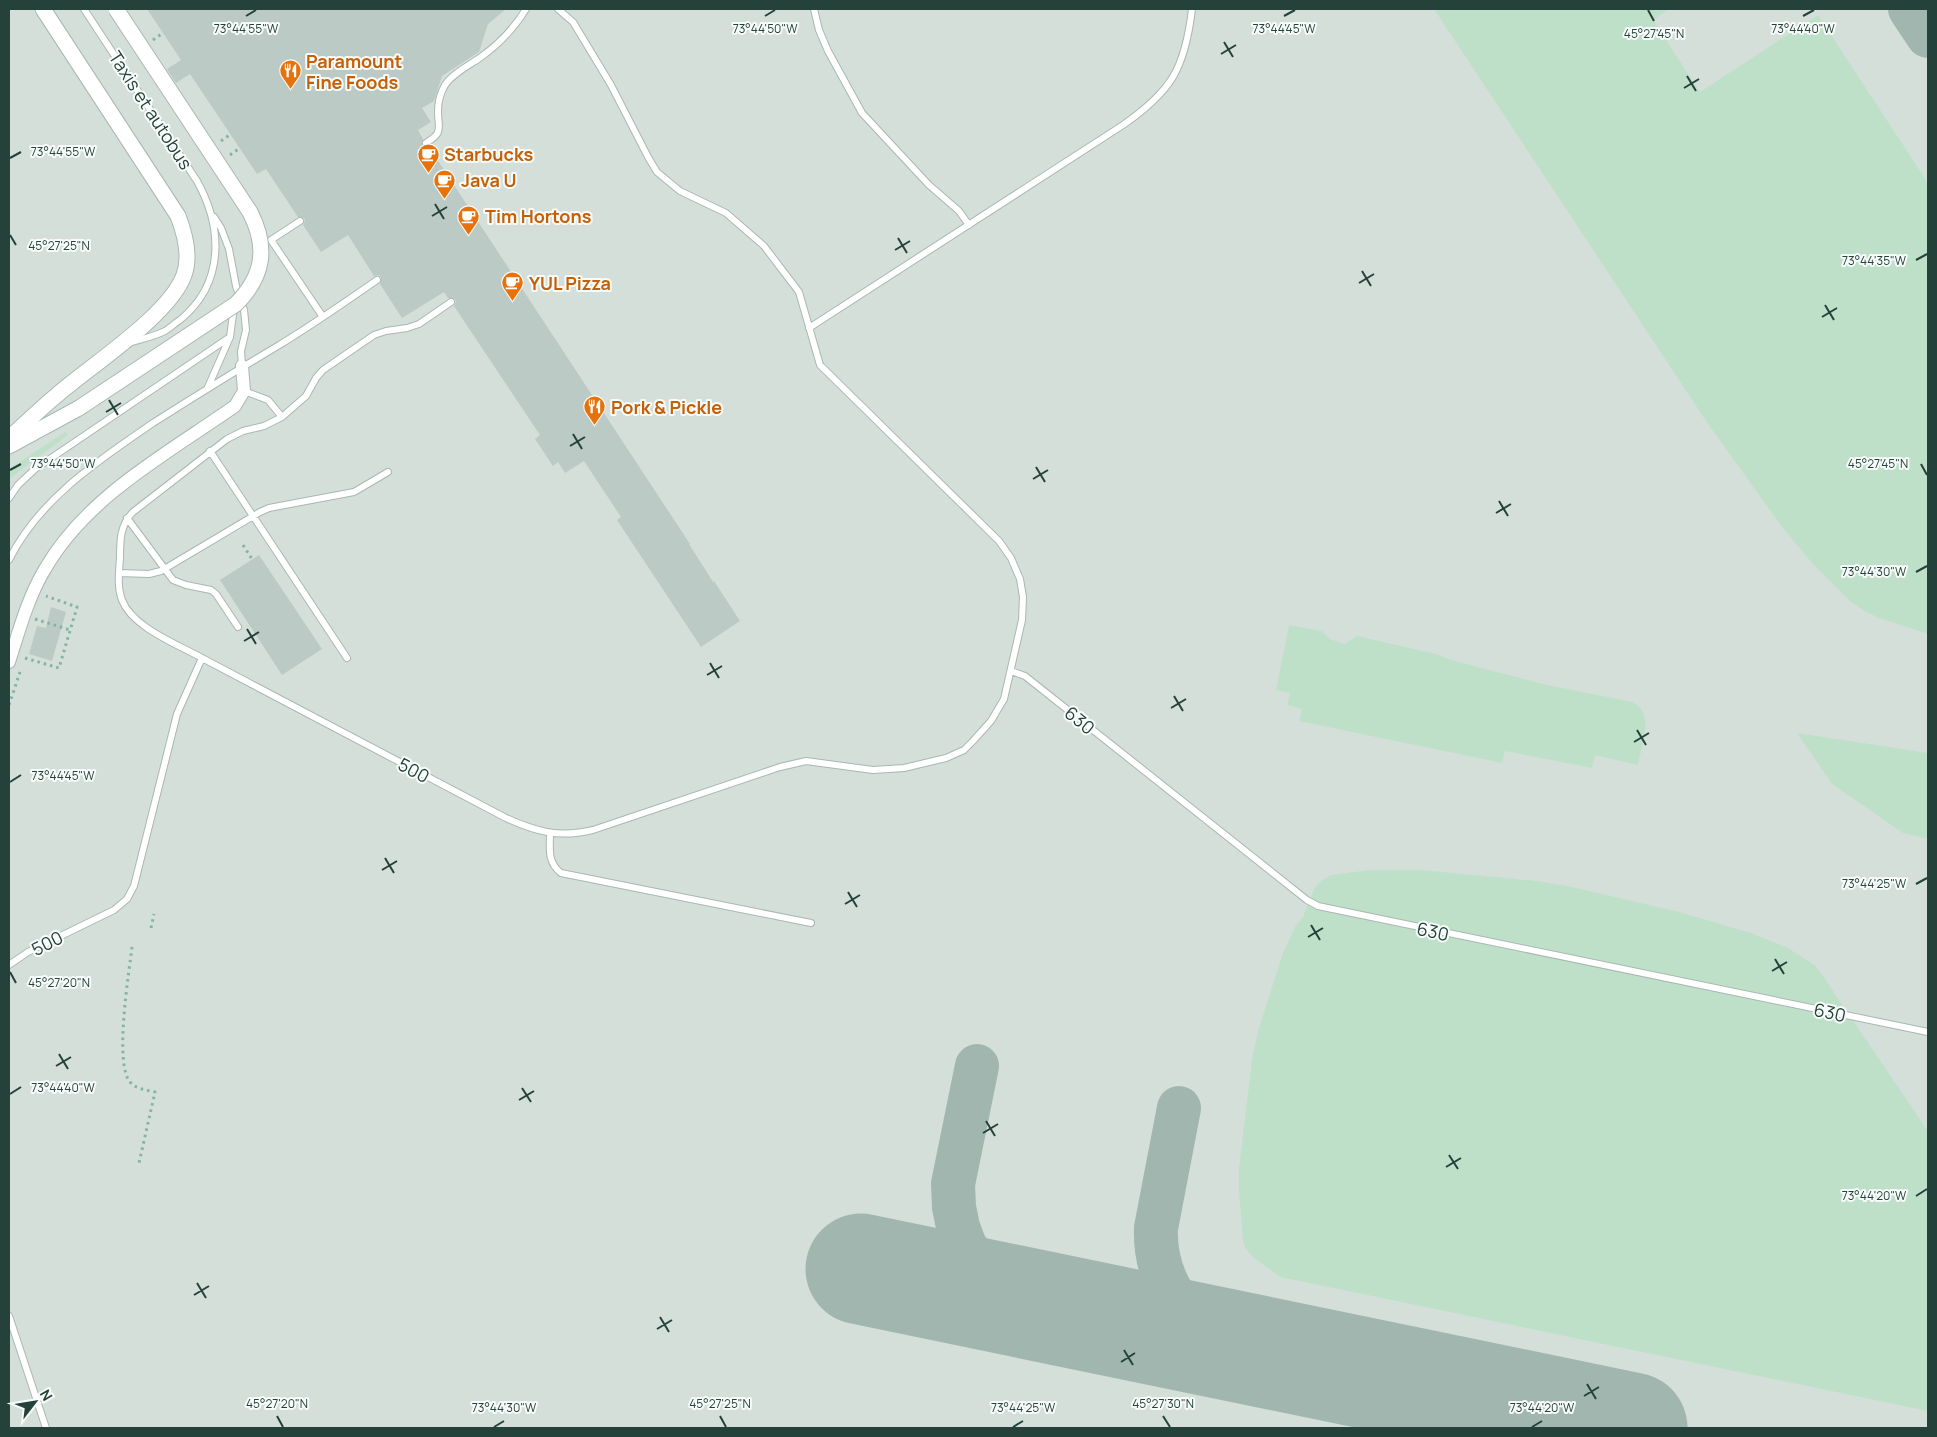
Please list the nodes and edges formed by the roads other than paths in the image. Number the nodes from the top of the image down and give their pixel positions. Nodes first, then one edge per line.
1 (43, 9) edge
2 (84, 9) edge
3 (116, 9) edge
4 (526, 9) edge
5 (558, 9) edge
6 (814, 9) edge
7 (1192, 9) edge
8 (426, 143) dead end
9 (212, 214) junction
10 (300, 221) dead end
11 (969, 225) junction
12 (377, 280) dead end
13 (236, 286) junction
14 (451, 302) dead end
15 (322, 317) junction
16 (809, 328) junction
17 (230, 337) junction
18 (119, 346) junction
19 (242, 366) junction
20 (208, 387) junction
21 (244, 390) junction
22 (282, 417) junction
23 (9, 438) edge
24 (9, 446) edge
25 (210, 451) junction
26 (35, 469) junction
27 (388, 472) dead end
28 (9, 490) edge
29 (9, 498) edge
30 (252, 516) junction
31 (127, 518) junction
32 (9, 560) edge
33 (164, 569) junction
34 (119, 573) junction
35 (238, 628) dead end
36 (202, 658) junction
37 (347, 658) dead end
38 (9, 662) edge
39 (1011, 671) junction
40 (550, 833) junction
41 (811, 923) dead end
42 (9, 965) edge
43 (1928, 1032) edge
44 (9, 1316) edge
45 (46, 1428) edge

1 - 18 street
2 - 9 lane, Taxis et autobus
3 - 24 street, bridge
4 - 8 lane
5 - 16 lane, 500
6 - 11 lane
7 - 11 lane
9 - 13 lane, Taxis et autobus
9 - 18 lane, Taxis et autobus
10 - 15 lane
11 - 16 lane
12 - 15 lane
13 - 17 lane
13 - 19 lane
14 - 22 lane
15 - 19 lane
16 - 39 lane, 500
17 - 20 lane
17 - 26 lane
18 - 23 street
19 - 20 lane
19 - 21 street
20 - 32 lane
21 - 22 lane
21 - 38 street
22 - 25 lane
25 - 30 lane
25 - 31 lane
26 - 28 lane
26 - 29 lane
27 - 30 lane
30 - 33 lane
30 - 37 lane
31 - 33 lane
31 - 34 lane
33 - 34 lane
33 - 35 lane
34 - 36 lane, 500
36 - 40 lane, 500
36 - 42 lane, 500
39 - 40 lane, 500
39 - 43 lane, 630
40 - 41 lane
44 - 45 lane

